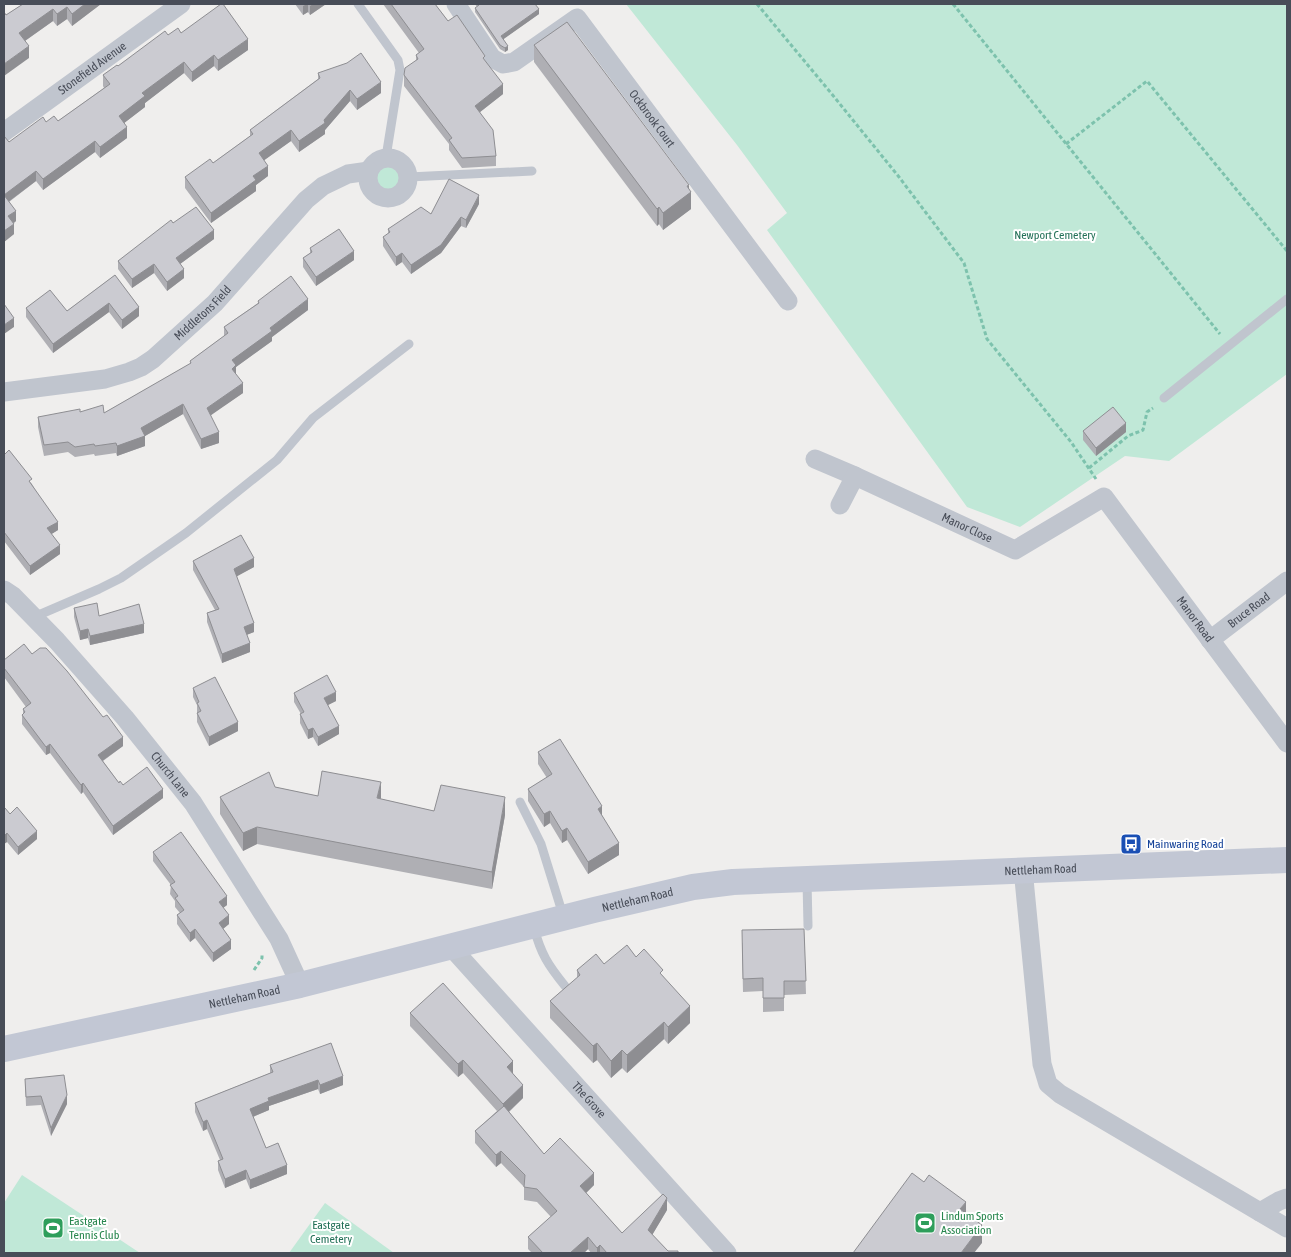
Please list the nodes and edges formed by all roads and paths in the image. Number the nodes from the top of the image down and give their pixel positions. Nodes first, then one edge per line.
1 (181, 4) edge
2 (358, 4) edge
3 (456, 4) edge
4 (757, 4) edge
5 (953, 4) edge
6 (4, 132) edge
7 (1066, 144) junction
8 (386, 157) junction
9 (369, 171) junction
10 (532, 171) dead end
11 (409, 177) junction
12 (1287, 251) edge
13 (1287, 299) edge
14 (788, 301) dead end
15 (409, 344) dead end
16 (1230, 346) junction
17 (4, 392) edge
18 (1164, 398) joint
19 (815, 459) dead end
20 (1089, 468) junction
21 (855, 476) junction
22 (1104, 497) junction
23 (840, 505) dead end
24 (1287, 581) edge
25 (4, 590) edge
26 (34, 617) junction
27 (1210, 640) junction
28 (1287, 743) edge
29 (520, 802) dead end
30 (1287, 860) edge
31 (1023, 870) junction
32 (807, 878) junction
33 (564, 918) junction
34 (533, 926) junction
35 (808, 926) dead end
36 (451, 947) junction
37 (262, 951) dead end
38 (251, 973) dead end
39 (300, 985) junction
40 (565, 986) edge
41 (4, 1049) edge
42 (1287, 1198) edge
43 (1260, 1212) junction
44 (1287, 1228) edge
45 (728, 1253) edge

1 - 6 street, Stonefield Avenue
2 - 8 lane
3 - 14 street, Ockbrook Court
4 - 20 path
5 - 7 path
7 - 12 path
7 - 16 path
8 - 9 street, Middletons Field
8 - 11 street
9 - 11 street
9 - 17 street, Middletons Field
10 - 11 lane
13 - 16 lane
15 - 26 lane
16 - 18 lane
18 - 20 path
19 - 21 street
20 - 22 path
21 - 22 street, Manor Close
21 - 23 street
22 - 27 street, Manor Road
24 - 27 street, Bruce Road
25 - 26 street, Church Lane
26 - 39 street, Church Lane
27 - 28 street, Manor Road
29 - 33 lane
30 - 31 street, Nettleham Road
31 - 32 street, Nettleham Road
31 - 43 street
32 - 33 street, Nettleham Road
32 - 35 lane
33 - 34 street, Nettleham Road
34 - 36 street, Nettleham Road
34 - 40 lane
36 - 39 street, Nettleham Road
36 - 45 street, The Grove
37 - 38 path
39 - 41 street, Nettleham Road
42 - 43 street
43 - 44 street

